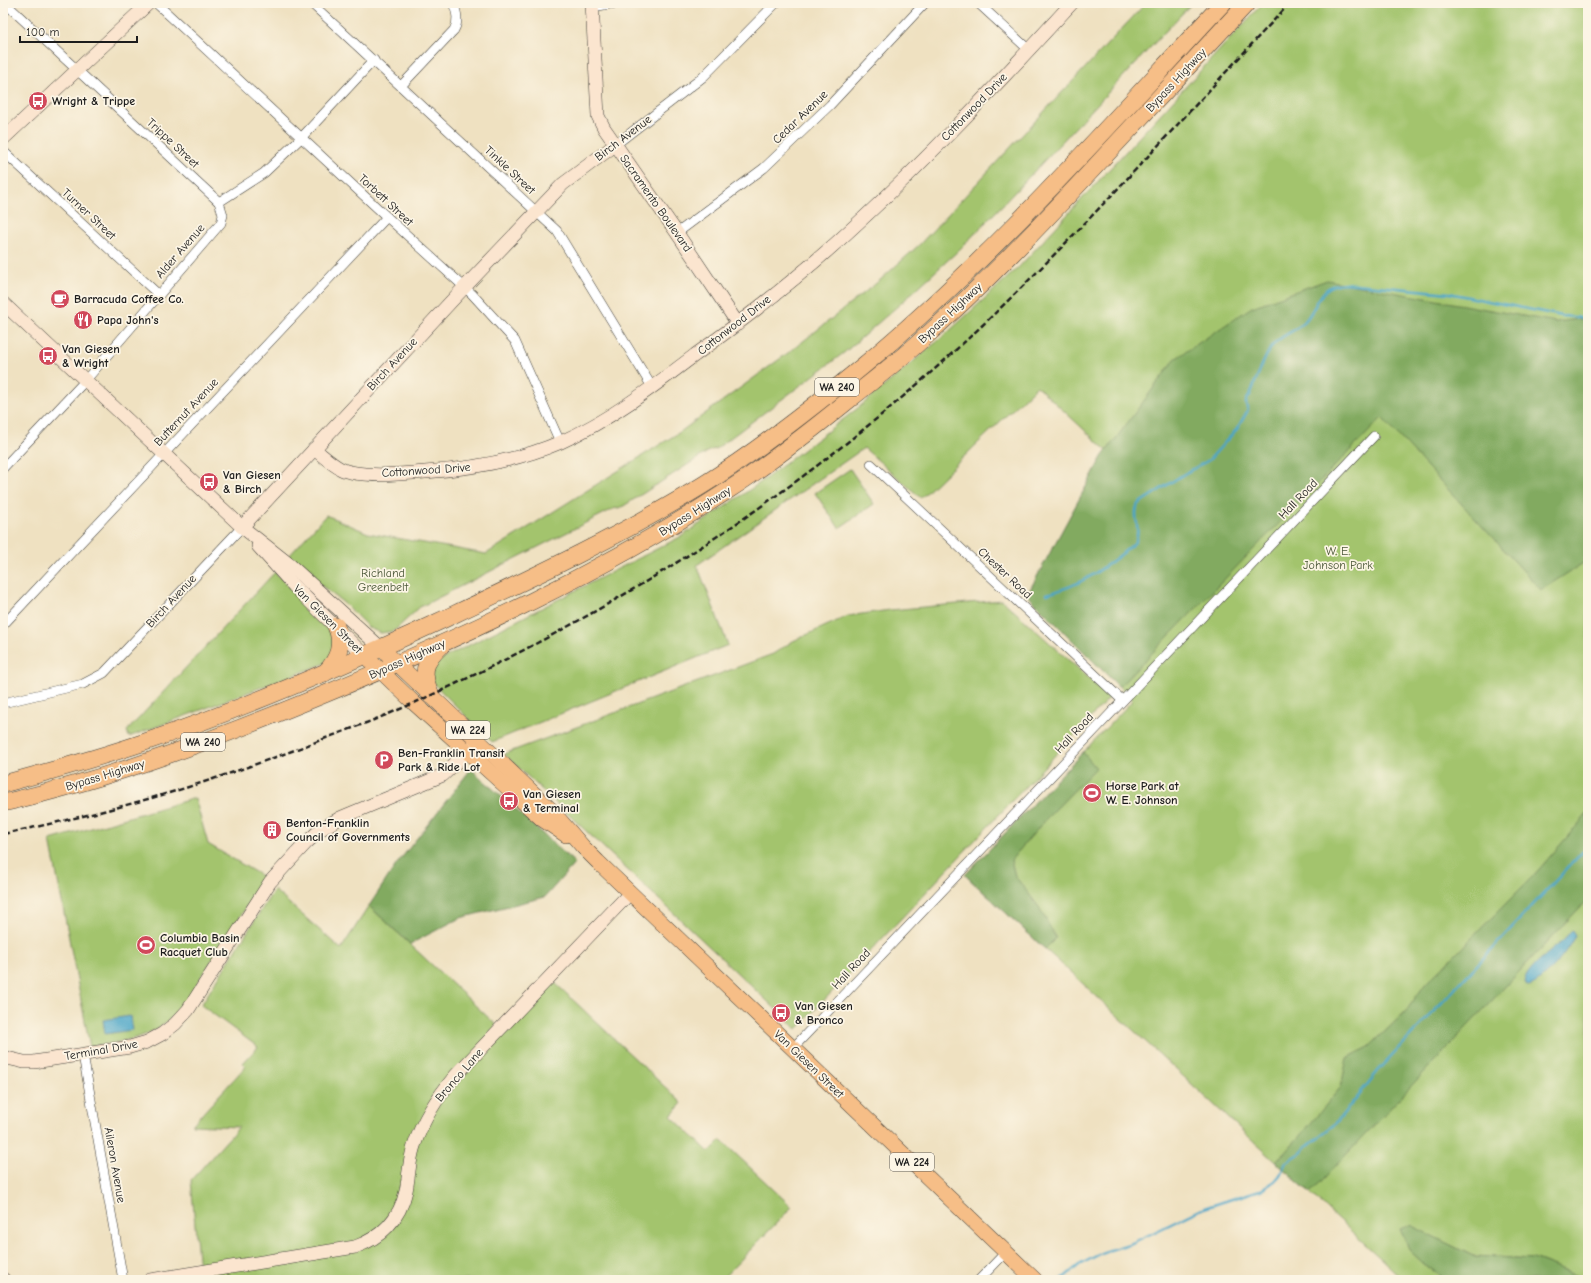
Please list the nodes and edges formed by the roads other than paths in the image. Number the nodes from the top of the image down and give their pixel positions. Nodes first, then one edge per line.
1 (5, 3) edge
2 (149, 3) edge
3 (156, 3) edge
4 (311, 3) edge
5 (453, 3) edge
6 (616, 3) edge
7 (776, 3) edge
8 (925, 3) edge
9 (978, 3) edge
10 (1072, 3) edge
11 (1223, 3) edge
12 (1247, 3) edge
13 (592, 5) edge
14 (1029, 50) junction
15 (374, 60) junction
16 (77, 71) junction
17 (401, 86) junction
18 (302, 137) junction
19 (3, 139) edge
20 (615, 145) junction
21 (3, 151) edge
22 (219, 202) junction
23 (537, 211) junction
24 (387, 217) junction
25 (677, 233) junction
26 (464, 286) junction
27 (159, 295) junction
28 (3, 303) edge
29 (738, 324) junction
30 (85, 381) junction
31 (652, 387) junction
32 (1374, 436) dead end
33 (560, 442) junction
34 (314, 449) junction
35 (163, 453) junction
36 (4, 464) edge
37 (871, 464) dead end
38 (242, 526) junction
39 (3, 625) edge
40 (336, 626) junction
41 (446, 642) junction
42 (381, 648) junction
43 (365, 656) junction
44 (397, 664) junction
45 (380, 671) junction
46 (324, 673) junction
47 (431, 695) junction
48 (1122, 700) junction
49 (3, 702) edge
50 (478, 740) junction
51 (468, 752) junction
52 (3, 784) edge
53 (3, 803) edge
54 (583, 847) junction
55 (630, 893) junction
56 (793, 1048) junction
57 (83, 1055) junction
58 (3, 1057) edge
59 (1006, 1252) junction
60 (1033, 1278) edge
61 (123, 1280) edge
62 (150, 1280) edge
63 (979, 1280) edge

1 - 16 street, Trippe Street
2 - 16 street
3 - 18 street, Torbett Street
4 - 15 street, Tinkle Street
5 - 17 street
6 - 13 street
7 - 20 street, Birch Avenue
8 - 25 street, Cedar Avenue
9 - 14 street
10 - 14 street, Cottonwood Drive
11 - 42 highway, Bypass Highway / WA 240
12 - 41 highway, Bypass Highway / WA 240
13 - 20 street, Sacramento Boulevard
14 - 29 street, Cottonwood Drive
15 - 17 street, Tinkle Street
15 - 18 street
16 - 19 street
16 - 22 street, Trippe Street
17 - 23 street, Tinkle Street
18 - 22 street
18 - 24 street, Torbett Street
20 - 23 street, Birch Avenue
20 - 25 street, Sacramento Boulevard
21 - 27 street, Turner Street
22 - 27 street, Alder Avenue
23 - 26 street, Birch Avenue
23 - 31 street, Tinkle Street
24 - 26 street, Torbett Street
24 - 35 street, Butternut Avenue
25 - 29 street, Sacramento Boulevard
26 - 33 street, Torbett Street
26 - 34 street, Birch Avenue
27 - 30 street, Alder Avenue
28 - 30 street, Van Giesen Street
29 - 31 street, Cottonwood Drive
30 - 35 street, Van Giesen Street
30 - 36 street, Alder Avenue
31 - 33 street, Cottonwood Drive
32 - 48 street, Hall Road
33 - 34 street, Cottonwood Drive
34 - 38 street, Birch Avenue
35 - 38 street, Van Giesen Street
35 - 39 street, Butternut Avenue
37 - 48 street, Chester Road
38 - 40 street, Van Giesen Street
38 - 42 street, Van Giesen Street
38 - 49 street, Birch Avenue
40 - 43 street, Van Giesen Street
40 - 46 highway
41 - 44 highway, Bypass Highway / WA 240
41 - 47 highway
42 - 43 highway, Bypass Highway / WA 240
42 - 44 main road, Van Giesen Street / WA 224
43 - 45 main road, Van Giesen Street / WA 224
43 - 46 highway, Bypass Highway / WA 240
44 - 45 highway, Bypass Highway / WA 240
44 - 47 main road, Van Giesen Street / WA 224
45 - 51 main road, Van Giesen Street / WA 224
45 - 53 highway, Bypass Highway / WA 240
46 - 52 highway, Bypass Highway / WA 240
47 - 50 main road, Van Giesen Street / WA 224
48 - 56 street, Hall Road
50 - 51 street, Terminal Drive
50 - 54 main road, Van Giesen Street / WA 224
51 - 54 main road, Van Giesen Street / WA 224
51 - 57 street, Terminal Drive
54 - 55 main road, Van Giesen Street / WA 224
55 - 56 main road, Van Giesen Street / WA 224
55 - 62 street, Bronco Lane
56 - 59 main road, Van Giesen Street / WA 224
57 - 58 street, Terminal Drive
57 - 61 street, Aileron Avenue
59 - 60 main road, Van Giesen Street / WA 224
59 - 63 street

